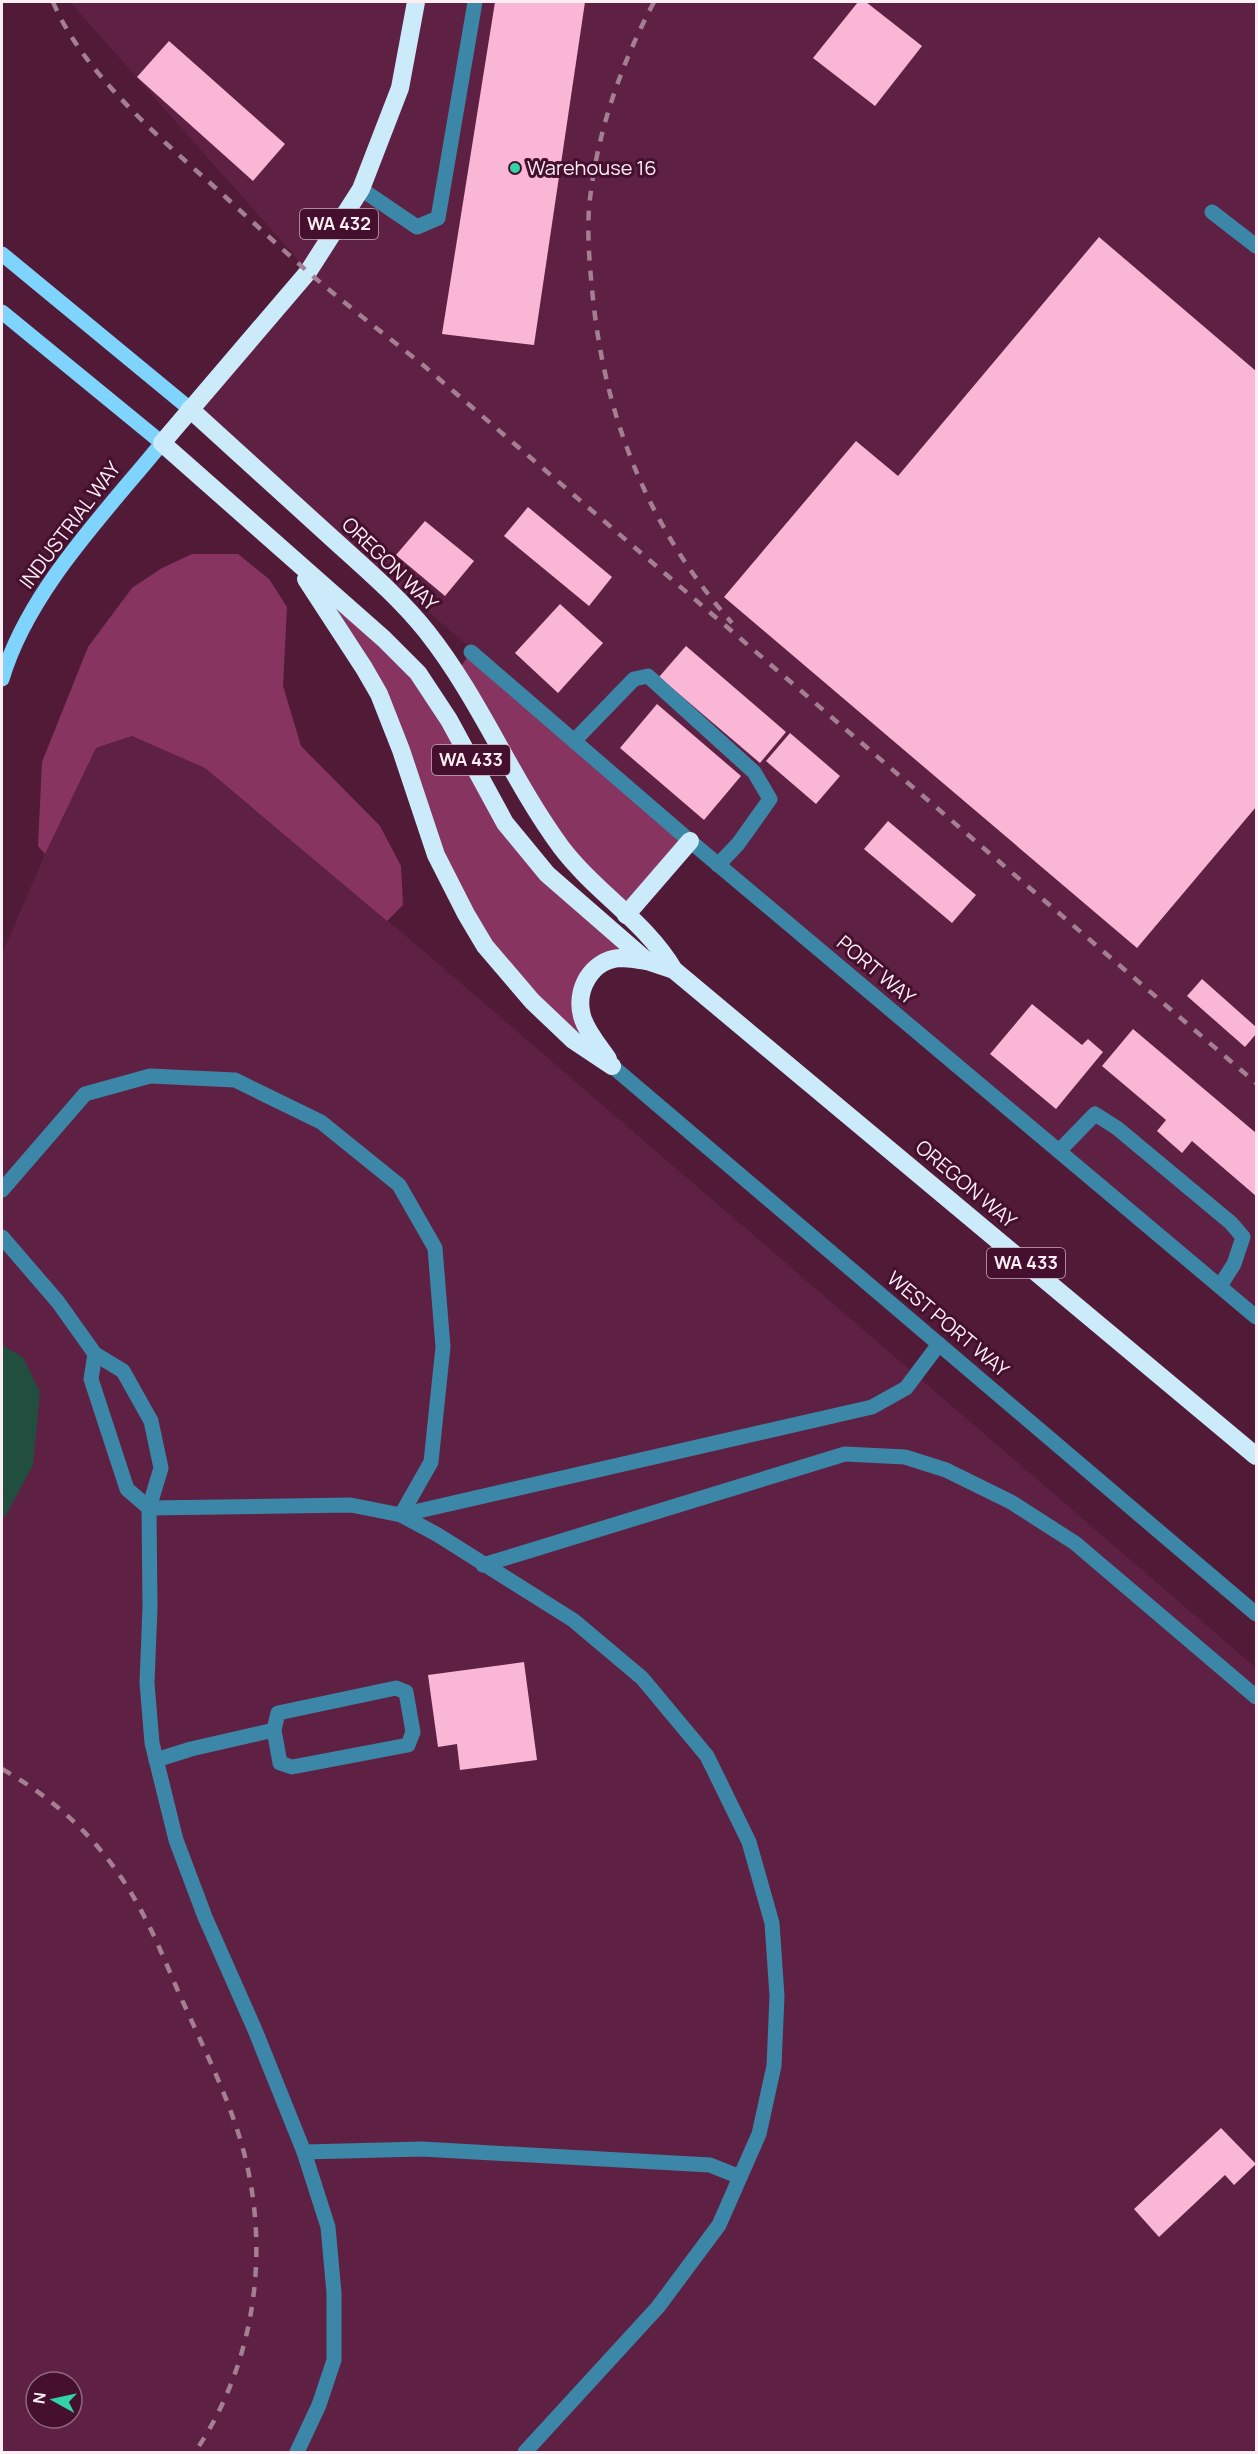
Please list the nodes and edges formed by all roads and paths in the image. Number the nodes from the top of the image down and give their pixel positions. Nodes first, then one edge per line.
1 (416, 2) edge
2 (475, 2) edge
3 (361, 189) junction
4 (1212, 212) dead end
5 (1257, 246) edge
6 (2, 254) edge
7 (2, 312) edge
8 (190, 409) junction
9 (162, 443) junction
10 (293, 559) junction
11 (471, 652) dead end
12 (2, 679) edge
13 (574, 741) junction
14 (690, 841) junction
15 (718, 865) junction
16 (627, 915) junction
17 (647, 961) junction
18 (674, 970) junction
19 (612, 1066) junction
20 (1059, 1151) junction
21 (2, 1190) edge
22 (2, 1237) edge
23 (1250, 1239) edge
24 (1220, 1286) junction
25 (1257, 1317) edge
26 (939, 1344) junction
27 (95, 1354) junction
28 (1257, 1456) edge
29 (149, 1508) junction
30 (401, 1515) junction
31 (483, 1565) junction
32 (1257, 1614) edge
33 (1257, 1697) edge
34 (274, 1730) junction
35 (156, 1760) junction
36 (304, 2152) junction
37 (740, 2177) junction
38 (297, 2452) edge
39 (525, 2452) edge

1 - 3 highway, WA 432
2 - 3 street
3 - 8 highway, WA 432
4 - 5 street
6 - 8 main road, OREGON WAY
7 - 9 main road, OREGON WAY
8 - 9 highway, INDUSTRIAL WAY / WA 432
8 - 16 highway, OREGON WAY / WA 433
9 - 10 highway, OREGON WAY / WA 433
9 - 12 main road, INDUSTRIAL WAY / WA 432
10 - 17 highway, OREGON WAY / WA 433
10 - 19 highway
11 - 13 street, PORT WAY
13 - 14 street, PORT WAY
13 - 15 street
14 - 15 street, PORT WAY
14 - 16 highway
15 - 20 street, PORT WAY
16 - 18 highway, OREGON WAY / WA 433
17 - 18 highway, OREGON WAY / WA 433
17 - 19 highway
18 - 28 highway, OREGON WAY / WA 433
19 - 26 street, WEST PORT WAY
20 - 23 street
20 - 24 street, PORT WAY
21 - 30 street
22 - 27 street
23 - 24 street
24 - 25 street, PORT WAY
26 - 30 street
26 - 32 street, WEST PORT WAY
27 - 29 street
27 - 29 street
29 - 30 street
29 - 35 street
30 - 31 street
31 - 33 street
31 - 37 street
34 - 34 street
34 - 35 street
35 - 36 street
36 - 37 street
36 - 38 street
37 - 39 street

